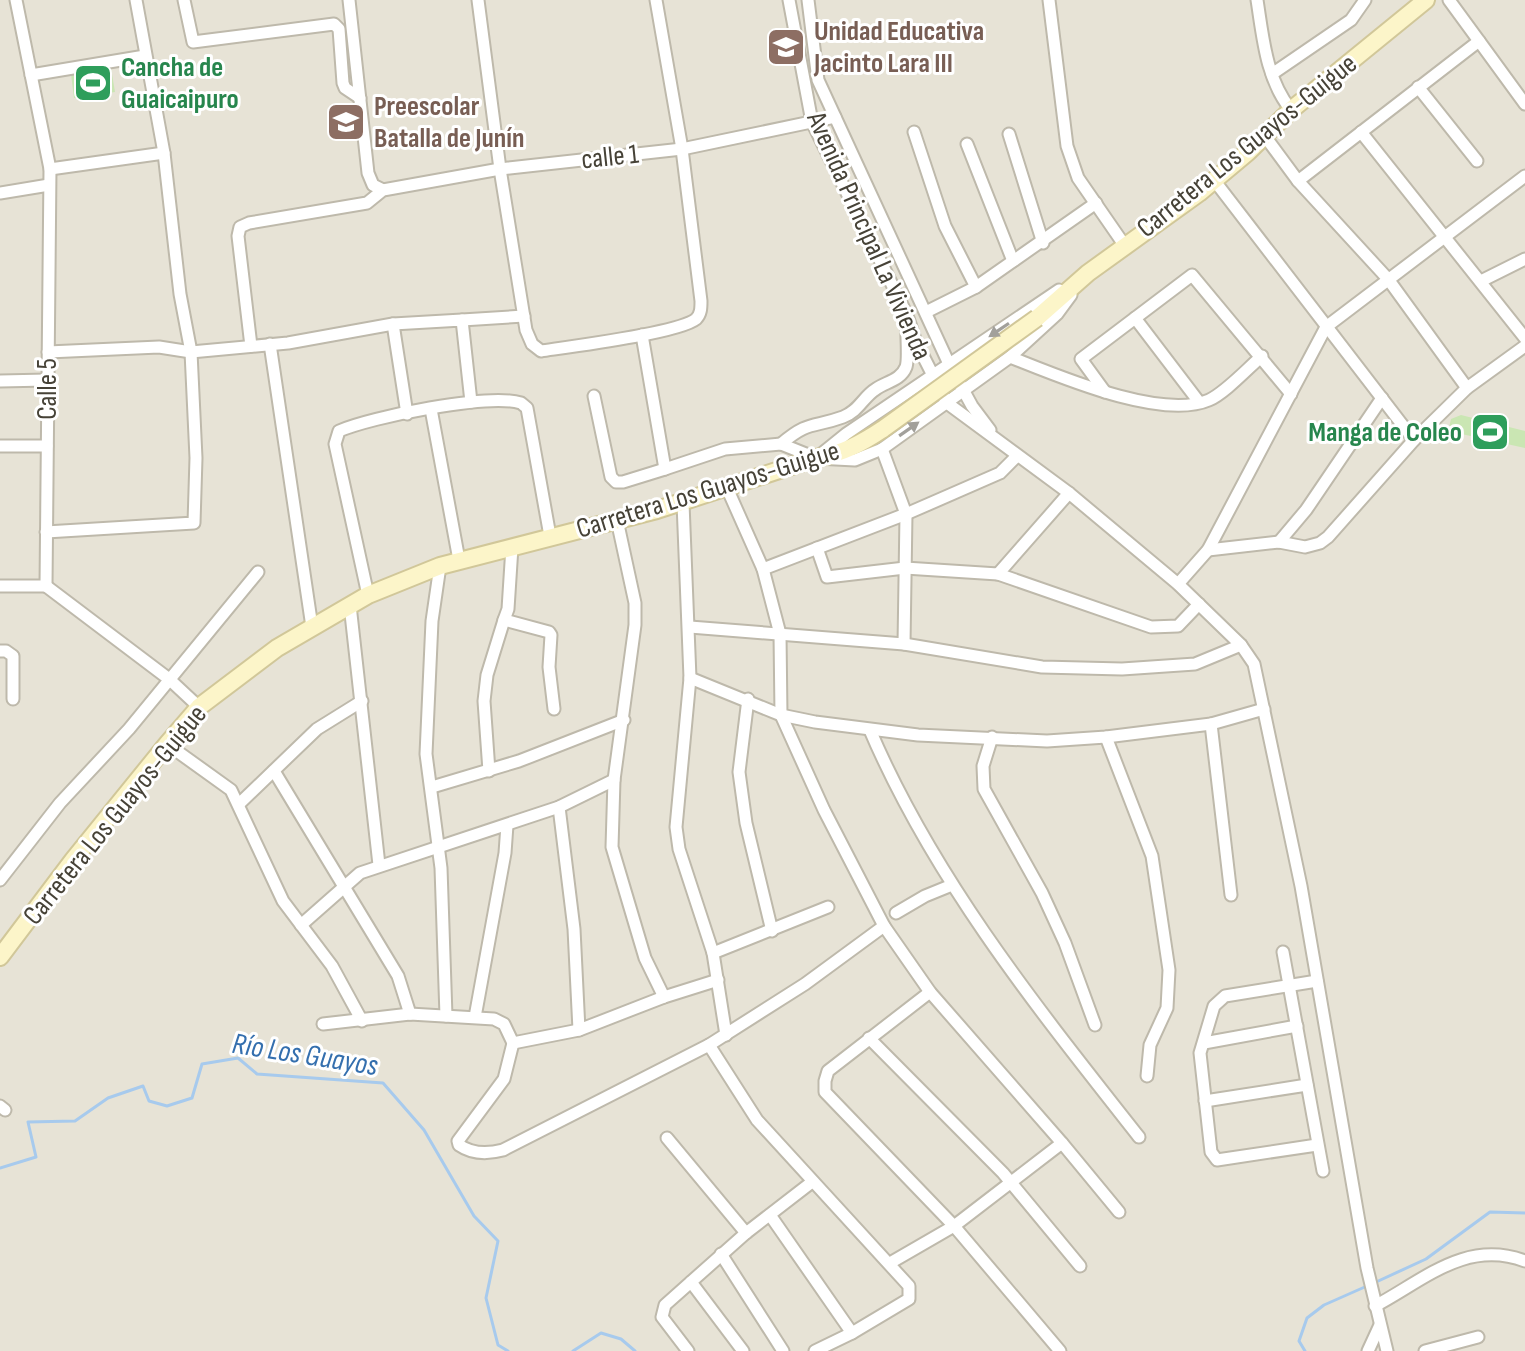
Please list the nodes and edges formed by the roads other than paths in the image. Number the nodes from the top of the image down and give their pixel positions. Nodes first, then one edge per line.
1 (16, 0) edge
2 (136, 0) edge
3 (184, 0) edge
4 (349, 0) edge
5 (478, 0) edge
6 (656, 0) edge
7 (789, 0) edge
8 (808, 0) edge
9 (1049, 0) edge
10 (1257, 0) edge
11 (1365, 0) edge
12 (1426, 0) edge
13 (1449, 0) edge
14 (1479, 41) junction
15 (145, 56) junction
16 (1272, 74) junction
17 (31, 75) junction
18 (1418, 87) junction
19 (360, 98) junction
20 (1525, 104) edge
21 (1291, 110) junction
22 (835, 117) junction
23 (812, 122) junction
24 (914, 132) dead end
25 (1361, 132) junction
26 (1009, 134) dead end
27 (1264, 135) junction
28 (967, 144) dead end
29 (682, 149) junction
30 (164, 153) junction
31 (1477, 161) dead end
32 (50, 169) junction
33 (500, 169) junction
34 (1525, 176) edge
35 (1214, 180) junction
36 (1298, 181) junction
37 (49, 185) junction
38 (383, 190) junction
39 (0, 193) edge
40 (1096, 203) junction
41 (1446, 236) junction
42 (1043, 243) junction
43 (1125, 246) junction
44 (1525, 259) edge
45 (1013, 261) junction
46 (1088, 273) junction
47 (1388, 279) junction
48 (1481, 281) junction
49 (976, 287) junction
50 (926, 312) junction
51 (907, 315) junction
52 (524, 316) junction
53 (1135, 318) junction
54 (462, 320) junction
55 (393, 324) junction
56 (1326, 327) junction
57 (642, 335) junction
58 (1525, 338) edge
59 (270, 344) junction
60 (251, 346) junction
61 (1525, 346) edge
62 (48, 352) junction
63 (191, 352) junction
64 (1262, 356) junction
65 (1010, 357) junction
66 (949, 364) junction
67 (932, 375) junction
68 (47, 380) junction
69 (0, 381) edge
70 (1467, 388) junction
71 (962, 390) junction
72 (1105, 392) junction
73 (1291, 394) junction
74 (594, 396) dead end
75 (1382, 398) junction
76 (471, 402) junction
77 (1199, 402) junction
78 (947, 403) junction
79 (431, 409) junction
80 (407, 414) junction
81 (1414, 440) junction
82 (1000, 443) junction
83 (781, 444) junction
84 (0, 446) edge
85 (47, 446) junction
86 (882, 449) junction
87 (1017, 456) junction
88 (816, 458) junction
89 (665, 469) junction
90 (727, 488) junction
91 (1069, 493) junction
92 (683, 503) junction
93 (906, 514) junction
94 (617, 520) junction
95 (46, 532) junction
96 (550, 536) junction
97 (1279, 542) junction
98 (512, 547) junction
99 (817, 548) junction
100 (1208, 550) junction
101 (459, 560) junction
102 (440, 566) junction
103 (905, 568) junction
104 (763, 569) junction
105 (258, 572) dead end
106 (998, 574) junction
107 (1178, 584) junction
108 (0, 586) edge
109 (46, 586) junction
110 (368, 595) junction
111 (1199, 604) junction
112 (350, 605) junction
113 (504, 620) junction
114 (312, 627) junction
115 (690, 627) junction
116 (780, 634) junction
117 (904, 644) junction
118 (1241, 645) junction
119 (0, 651) edge
120 (690, 678) junction
121 (169, 679) junction
122 (13, 699) dead end
123 (748, 699) junction
124 (362, 701) junction
125 (199, 707) junction
126 (554, 709) dead end
127 (1264, 709) junction
128 (781, 715) junction
129 (624, 720) junction
130 (1211, 724) junction
131 (870, 730) junction
132 (992, 737) junction
133 (1106, 737) junction
134 (167, 744) junction
135 (274, 771) junction
136 (489, 771) junction
137 (614, 780) junction
138 (432, 787) junction
139 (239, 804) junction
140 (559, 807) junction
141 (507, 825) junction
142 (437, 846) junction
143 (379, 865) junction
144 (0, 880) edge
145 (952, 885) junction
146 (343, 888) junction
147 (1231, 895) dead end
148 (828, 907) dead end
149 (896, 913) dead end
150 (301, 925) junction
151 (884, 926) junction
152 (772, 931) junction
153 (1283, 952) dead end
154 (713, 953) junction
155 (0, 957) edge
156 (718, 980) junction
157 (1317, 981) junction
158 (1290, 985) junction
159 (930, 992) junction
160 (664, 997) junction
161 (410, 1014) junction
162 (446, 1016) junction
163 (475, 1017) junction
164 (362, 1021) junction
165 (323, 1024) dead end
166 (1095, 1025) dead end
167 (1297, 1026) junction
168 (579, 1030) junction
169 (726, 1035) junction
170 (869, 1038) junction
171 (513, 1043) junction
172 (1204, 1043) junction
173 (709, 1045) junction
174 (1147, 1076) dead end
175 (1307, 1085) junction
176 (1205, 1101) junction
177 (1139, 1137) dead end
178 (667, 1138) dead end
179 (1062, 1143) junction
180 (1317, 1145) junction
181 (1323, 1171) dead end
182 (812, 1182) junction
183 (1011, 1183) junction
184 (1119, 1212) dead end
185 (770, 1215) junction
186 (954, 1226) junction
187 (746, 1233) junction
188 (721, 1254) junction
189 (1525, 1261) edge
190 (890, 1263) junction
191 (1080, 1266) dead end
192 (691, 1282) junction
193 (1374, 1302) junction
194 (1380, 1325) junction
195 (852, 1333) junction
196 (1478, 1337) dead end
197 (688, 1351) edge
198 (743, 1351) edge
199 (783, 1351) edge
200 (815, 1351) edge
201 (1060, 1351) edge
202 (1368, 1351) edge
203 (1387, 1351) edge
204 (1425, 1351) edge

1 - 17 street, Calle 5
2 - 15 street
3 - 19 street
4 - 19 street
5 - 33 street
6 - 29 street
7 - 23 street, Avenida Principal La Vivienda
8 - 22 street, Avenida Principal La Vivienda
9 - 40 street
10 - 16 street
11 - 16 street
12 - 21 main road, Carretera Los Guayos-Guigue
13 - 14 street
14 - 18 street
14 - 20 street
15 - 17 street
15 - 30 street
16 - 21 street
17 - 32 street, Calle 5
18 - 25 street
18 - 31 street
19 - 38 street
21 - 27 main road, Carretera Los Guayos-Guigue
22 - 23 street, calle 1
22 - 50 street, Avenida Principal La Vivienda
23 - 29 street, calle 1
23 - 51 street, Avenida Principal La Vivienda
24 - 49 street
25 - 36 street
25 - 41 street
26 - 42 street
27 - 35 main road, Carretera Los Guayos-Guigue
27 - 36 street
28 - 45 street
29 - 33 street, calle 1
29 - 57 street
30 - 32 street
30 - 63 street
32 - 37 street, Calle 5
33 - 38 street, calle 1
33 - 52 street
34 - 41 street
35 - 43 main road, Carretera Los Guayos-Guigue
35 - 56 street
36 - 47 street
37 - 39 street
37 - 62 street, Calle 5
38 - 60 street, calle 1
40 - 42 street
40 - 43 street
41 - 47 street
41 - 48 street
42 - 45 street
43 - 46 main road, Carretera Los Guayos-Guigue
44 - 48 street
45 - 49 street
46 - 65 street
46 -> 66 street
46 - 88 main road, Carretera Los Guayos-Guigue, bridge
47 - 56 street
47 - 70 street
48 - 58 street
49 - 50 street
50 - 66 street, Avenida Principal La Vivienda
51 - 67 street, Avenida Principal La Vivienda
51 - 83 street
52 - 54 street
52 - 57 street
53 - 64 street
53 - 72 street
53 - 77 street
54 - 55 street
54 - 76 street
55 - 59 street
55 - 80 street
56 - 73 street
56 - 75 street
57 - 89 street
59 - 60 street
59 - 114 street
60 - 63 street
61 - 70 street
62 - 63 street
62 - 68 street, Calle 5
63 - 95 street
64 - 73 street
64 - 77 street
65 - 71 street
65 - 72 street
66 - 67 street
66 - 71 street, Avenida Principal La Vivienda
67 - 78 street, Avenida Principal La Vivienda
67 - 88 street
68 - 69 street
68 - 85 street, Calle 5
70 - 81 street
71 - 78 street
71 - 82 street, Avenida Principal La Vivienda
72 - 77 street
73 - 100 street
74 - 89 street
75 - 81 street
75 - 97 street
76 - 79 street
76 - 96 street
78 - 82 street, Avenida Principal La Vivienda
86 -> 78 street
79 - 80 street
79 - 101 street
80 - 110 street
81 - 97 street
82 - 87 street, Avenida Principal La Vivienda
83 - 88 street
83 - 89 street
84 - 85 street
85 - 95 street, Calle 5
86 - 88 street
86 - 93 street
87 - 91 street, Avenida Principal La Vivienda
87 - 93 street
88 - 90 main road, Carretera Los Guayos-Guigue
90 - 92 main road, Carretera Los Guayos-Guigue
90 - 104 street
91 - 106 street
91 - 107 street, Avenida Principal La Vivienda
92 - 94 main road, Carretera Los Guayos-Guigue
92 - 115 street
93 - 99 street
93 - 103 street
94 - 96 main road, Carretera Los Guayos-Guigue
94 - 129 street
95 - 109 street, Calle 5
96 - 98 main road, Carretera Los Guayos-Guigue
97 - 100 street
98 - 101 main road, Carretera Los Guayos-Guigue
98 - 113 street
99 - 103 street
99 - 104 street
100 - 107 street
101 - 102 main road, Carretera Los Guayos-Guigue
102 - 110 main road, Carretera Los Guayos-Guigue
102 - 138 street
103 - 106 street
103 - 117 street
104 - 116 street
105 - 121 street
106 - 111 street
107 - 111 street, Avenida Principal La Vivienda
108 - 109 street
109 - 121 street
110 - 112 main road, Carretera Los Guayos-Guigue
111 - 118 street, Avenida Principal La Vivienda
112 - 114 main road, Carretera Los Guayos-Guigue
112 - 124 street
113 - 126 street
113 - 136 street
114 - 125 main road, Carretera Los Guayos-Guigue
115 - 116 street
115 - 120 street
116 - 117 street
116 - 128 street
117 - 118 street
118 - 127 street
119 - 122 street
120 - 123 street
120 - 154 street
121 - 125 street
121 - 144 street
123 - 128 street
123 - 152 street
124 - 135 street
124 - 143 street
125 - 134 main road, Carretera Los Guayos-Guigue
127 - 130 street
127 - 157 street
128 - 131 street
128 - 151 street
129 - 136 street
129 - 137 street
130 - 133 street
130 - 147 street
131 - 132 street
131 - 145 street
132 - 133 street
132 - 166 street
133 - 174 street
134 - 139 street
134 - 155 main road, Carretera Los Guayos-Guigue
135 - 139 street
135 - 146 street
136 - 138 street
137 - 140 street
137 - 160 street
138 - 142 street
139 - 150 street
140 - 141 street
140 - 168 street
141 - 142 street
141 - 163 street
142 - 143 street
142 - 162 street
143 - 146 street
145 - 149 street
145 - 177 street
146 - 150 street
146 - 161 street
148 - 152 street
150 - 164 street
151 - 159 street
151 - 169 street
152 - 154 street
153 - 158 street
154 - 156 street
156 - 160 street
156 - 169 street
157 - 158 street
157 - 193 street
158 - 167 street
158 - 172 street
159 - 170 street
159 - 179 street
160 - 168 street
161 - 162 street
161 - 164 street
162 - 163 street
163 - 171 street
164 - 165 street
167 - 172 street
167 - 175 street
168 - 171 street
169 - 173 street
170 - 183 street
170 - 186 street
171 - 173 street
172 - 176 street
173 - 182 street
175 - 176 street
175 - 180 street
176 - 180 street
178 - 187 street
179 - 183 street
179 - 184 street
180 - 181 street
182 - 185 street
182 - 190 street
183 - 186 street
183 - 191 street
185 - 187 street
185 - 195 street
186 - 190 street
186 - 201 street
187 - 188 street
188 - 192 street
188 - 199 street
189 - 193 street
190 - 195 street
192 - 197 street
192 - 198 street
193 - 194 street
194 - 202 street
194 - 203 street
195 - 200 street
196 - 204 street

